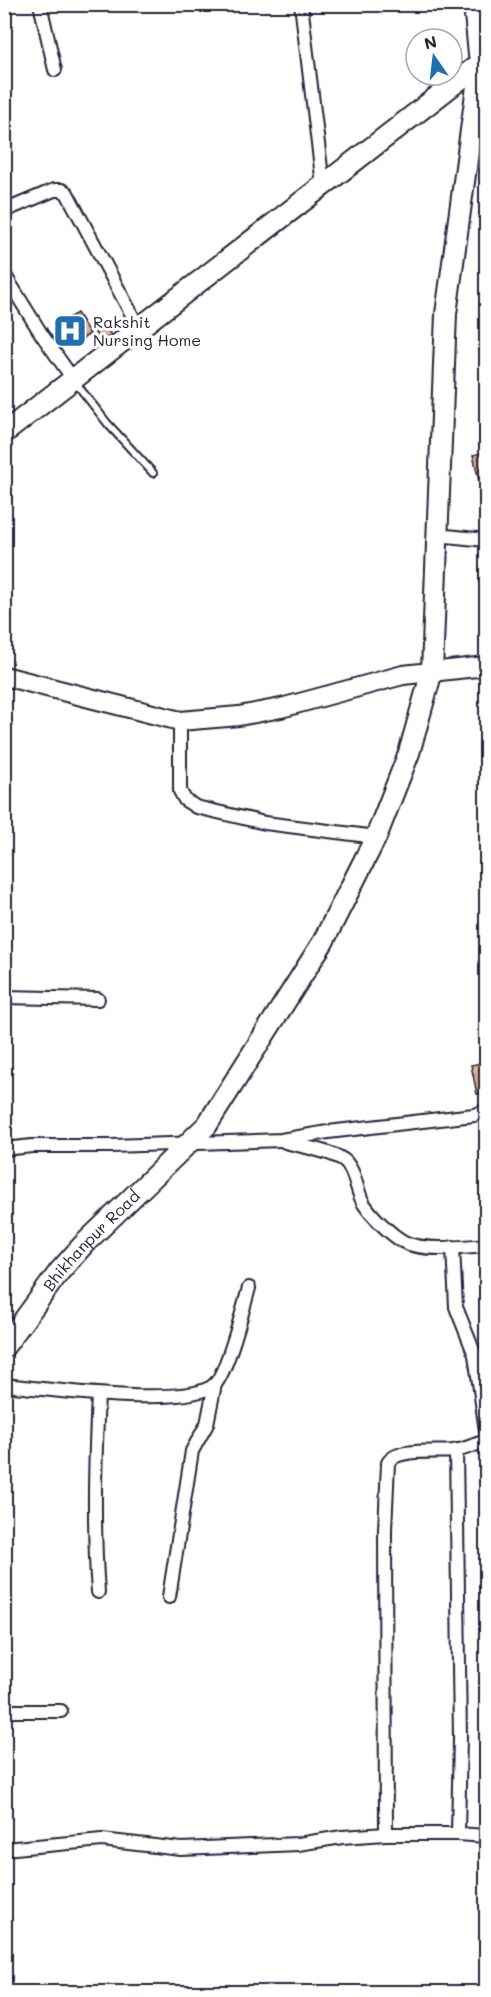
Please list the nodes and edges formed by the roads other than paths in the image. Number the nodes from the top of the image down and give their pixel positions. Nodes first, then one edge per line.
1 (40, 4) edge
2 (301, 4) edge
3 (474, 4) edge
4 (483, 62) edge
5 (55, 70) dead end
6 (323, 185) junction
7 (4, 211) edge
8 (4, 274) edge
9 (139, 328) junction
10 (73, 379) junction
11 (4, 433) edge
12 (153, 474) dead end
13 (437, 535) junction
14 (486, 540) edge
15 (486, 666) edge
16 (432, 671) junction
17 (4, 676) edge
18 (180, 722) junction
19 (376, 837) junction
20 (4, 997) edge
21 (98, 999) dead end
22 (486, 1111) edge
23 (281, 1140) junction
24 (189, 1144) junction
25 (4, 1149) edge
26 (486, 1245) edge
27 (453, 1247) junction
28 (249, 1288) dead end
29 (4, 1347) edge
30 (215, 1383) junction
31 (4, 1384) edge
32 (98, 1395) junction
33 (486, 1431) edge
34 (486, 1441) edge
35 (456, 1450) junction
36 (98, 1592) dead end
37 (169, 1597) dead end
38 (4, 1711) edge
39 (62, 1711) dead end
40 (386, 1834) junction
41 (458, 1834) junction
42 (486, 1836) edge
43 (4, 1849) edge

1 - 5 street
2 - 6 street
3 - 4 main road, Bhikhanpur Road
4 - 6 main road
4 - 13 main road, Bhikhanpur Road
6 - 9 main road
7 - 9 street
8 - 10 street
9 - 10 main road
10 - 11 main road
10 - 12 lane
13 - 14 street
13 - 16 main road, Bhikhanpur Road
15 - 16 street
16 - 18 street
16 - 19 main road, Bhikhanpur Road
17 - 18 street
18 - 19 street
19 - 24 main road, Bhikhanpur Road
20 - 21 street
22 - 23 street
23 - 24 street
23 - 27 street
24 - 25 street
24 - 29 main road, Bhikhanpur Road
26 - 27 street
27 - 33 street
28 - 30 street
30 - 32 street
30 - 37 street
31 - 32 street
32 - 36 street
34 - 35 street
35 - 40 street
35 - 41 street
38 - 39 street
40 - 41 street
40 - 43 street
41 - 42 street

